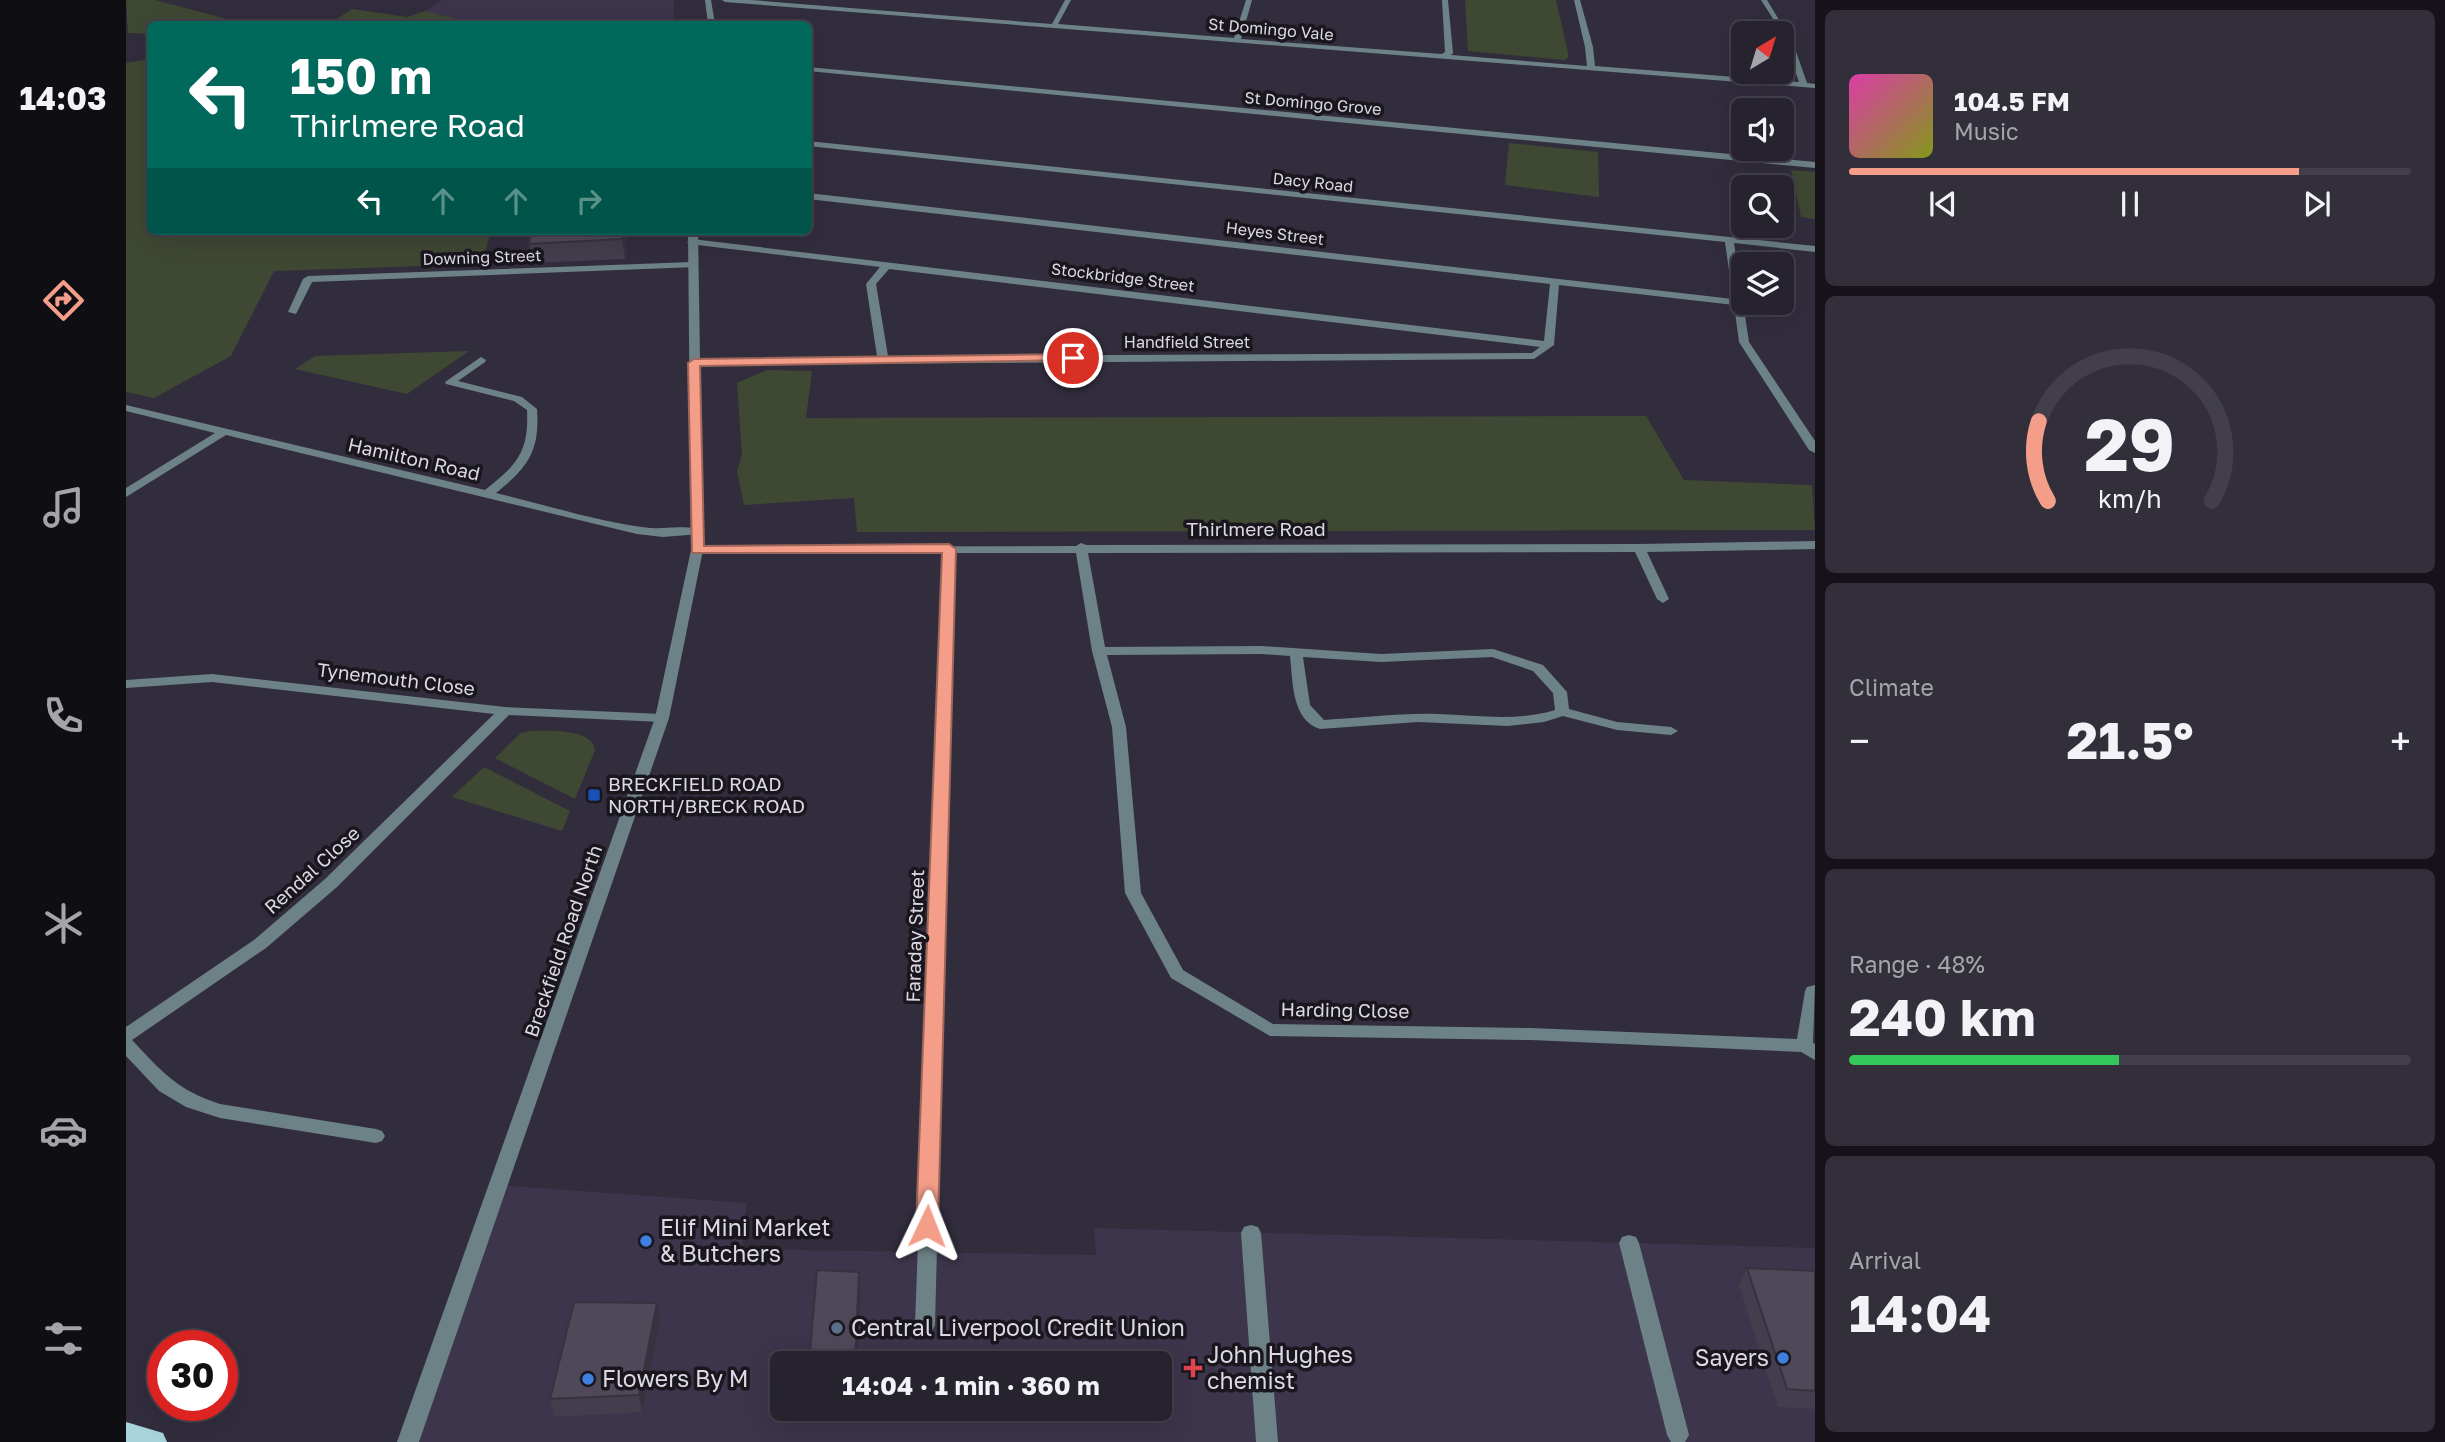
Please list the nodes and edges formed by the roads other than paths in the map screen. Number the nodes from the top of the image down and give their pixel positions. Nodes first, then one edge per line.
1 (708, 0) edge
2 (725, 0) edge
3 (876, 0) edge
4 (1068, 0) edge
5 (1249, 0) edge
6 (1445, 0) edge
7 (1577, 0) edge
8 (1764, 0) edge
9 (868, 11) junction
10 (712, 21) edge
11 (1054, 26) junction
12 (1237, 41) junction
13 (1443, 57) junction
14 (1591, 68) junction
15 (812, 69) edge
16 (1804, 85) junction
17 (1815, 86) edge
18 (812, 143) edge
19 (1815, 165) edge
20 (812, 196) edge
21 (693, 236) edge
22 (1729, 239) junction
23 (1815, 249) edge
24 (1731, 253) edge
25 (693, 265) junction
26 (887, 265) junction
27 (1555, 282) junction
28 (1731, 302) edge
29 (293, 312) dead end
30 (1740, 315) edge
31 (1549, 345) junction
32 (883, 359) junction
33 (481, 360) dead end
34 (694, 363) junction
35 (126, 408) edge
36 (223, 432) junction
37 (1815, 450) edge
38 (126, 493) edge
39 (488, 494) junction
40 (696, 531) junction
41 (1815, 545) edge
42 (1080, 547) junction
43 (1639, 548) junction
44 (949, 549) junction
45 (697, 550) junction
46 (1663, 599) dead end
47 (1099, 650) junction
48 (1296, 654) junction
49 (126, 684) edge
50 (505, 711) junction
51 (1562, 712) junction
52 (662, 718) junction
53 (1671, 731) dead end
54 (1813, 991) dead end
55 (126, 1036) edge
56 (126, 1045) edge
57 (1809, 1050) edge
58 (376, 1136) dead end
59 (1251, 1233) dead end
60 (1629, 1243) dead end
61 (925, 1325) dead end
62 (126, 1434) edge
63 (1678, 1435) dead end
64 (154, 1442) edge
65 (408, 1442) edge
66 (1267, 1442) edge

1 - 10 street
2 - 9 street, St Domingo Vale
3 - 9 street
4 - 11 street
5 - 12 street
6 - 13 street
7 - 14 street
8 - 16 street
9 - 11 street, St Domingo Vale
11 - 12 street, St Domingo Vale
12 - 13 street, St Domingo Vale
13 - 14 street, St Domingo Vale
14 - 16 street, St Domingo Vale
15 - 19 street, St Domingo Grove
16 - 17 street, St Domingo Vale
18 - 22 street, Dacy Road
20 - 27 street, Heyes Street
21 - 25 street, Breckfield Road North
21 - 26 street, Stockbridge Street
22 - 23 street, Dacy Road
22 - 24 street
25 - 29 street, Downing Street
25 - 34 street, Breckfield Road North
26 - 31 street, Stockbridge Street
26 - 32 street
27 - 28 street, Heyes Street
27 - 31 street
30 - 37 street
31 - 32 street, Handfield Street
32 - 34 street, Handfield Street
33 - 39 street
34 - 40 street, Breckfield Road North
35 - 36 street, Hamilton Road
36 - 38 street
36 - 39 street, Hamilton Road
39 - 40 street, Hamilton Road
40 - 45 street, Breckfield Road North
41 - 43 street, Thirlmere Road
42 - 43 street, Thirlmere Road
42 - 44 street, Thirlmere Road
42 - 47 street, Harding Close
43 - 46 street
44 - 45 street, Thirlmere Road
44 - 61 street, Faraday Street
45 - 52 street, Breckfield Road North
47 - 48 street
47 - 57 street, Harding Close
48 - 51 street
48 - 51 street
49 - 50 street, Tynemouth Close
50 - 52 street, Tynemouth Close
50 - 55 street, Rendal Close
51 - 53 street
52 - 65 street, Breckfield Road North
54 - 57 street, Harding Close
56 - 58 street
59 - 66 street
60 - 63 street
62 - 64 main road

